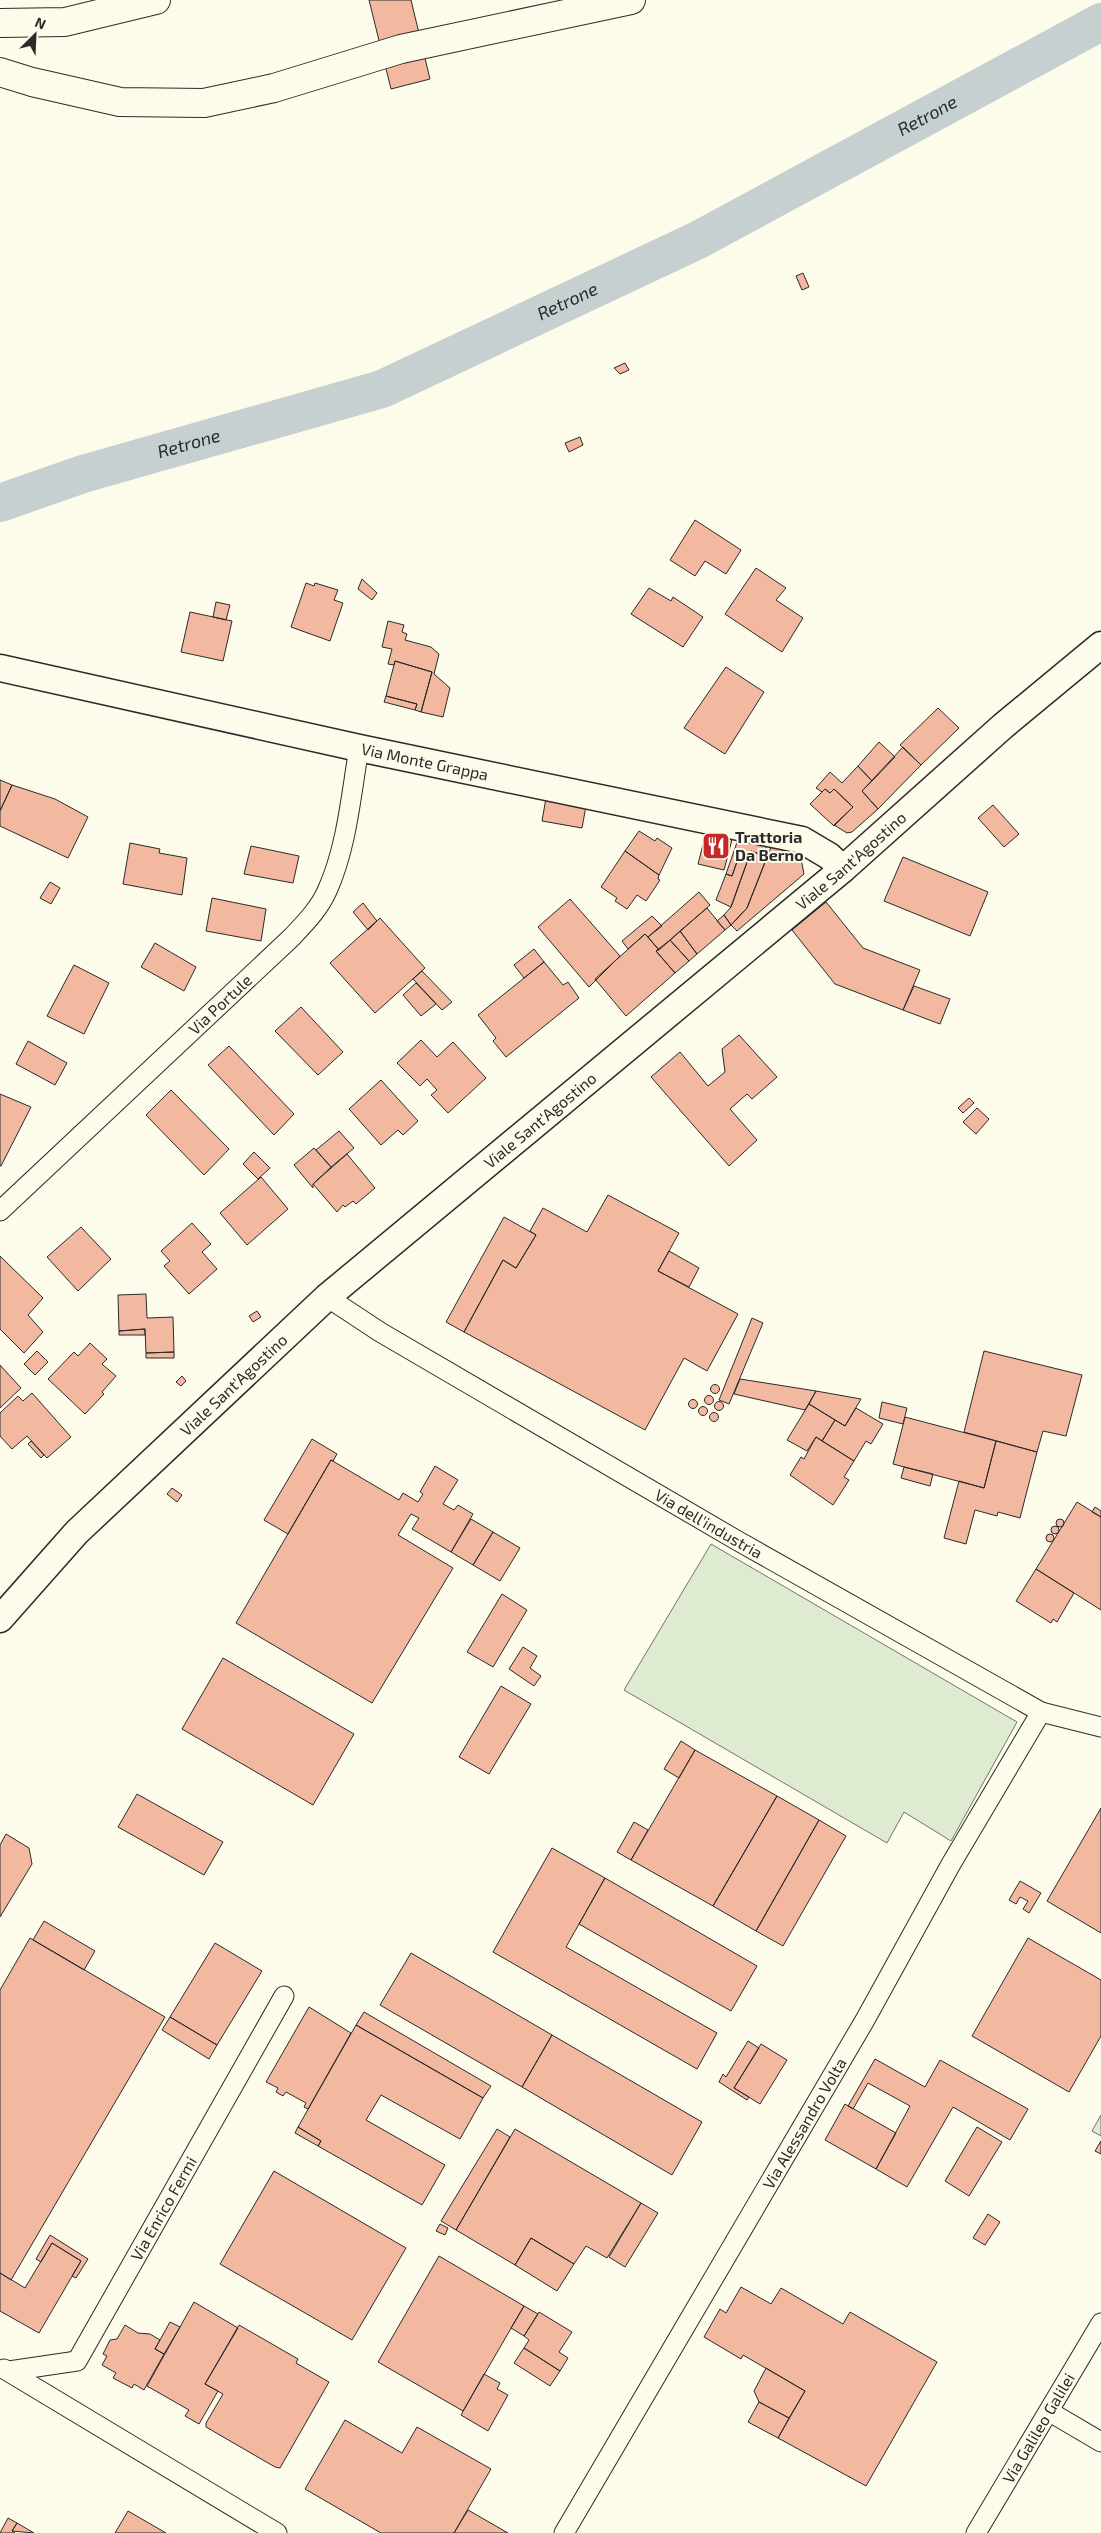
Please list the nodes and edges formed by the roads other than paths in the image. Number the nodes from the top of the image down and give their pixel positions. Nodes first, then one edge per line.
1 (156, 0) edge
2 (631, 0) edge
3 (0, 23) edge
4 (0, 72) edge
5 (1101, 645) edge
6 (0, 668) edge
7 (358, 748) junction
8 (843, 869) junction
9 (0, 1211) edge
10 (327, 1297) junction
11 (0, 1619) edge
12 (1041, 1712) junction
13 (1101, 1727) edge
14 (284, 1996) dead end
15 (1101, 2323) edge
16 (4, 2369) edge
17 (1050, 2412) junction
18 (1101, 2442) edge
19 (278, 2533) edge
20 (564, 2533) edge
21 (976, 2533) edge

1 - 3 highway
2 - 4 highway
5 - 8 main road, Viale Sant'Agostino
6 - 7 main road, Via Monte Grappa
7 - 8 main road, Via Monte Grappa
7 - 9 street, Via Portule
8 - 10 main road, Viale Sant'Agostino
10 - 11 main road, Viale Sant'Agostino
10 - 12 street, Via dell'industria
12 - 13 street, Via dell'industria
12 - 20 street, Via Alessandro Volta
14 - 16 street, Via Enrico Fermi
15 - 17 street, Via Galileo Galilei
16 - 19 street, Via Enrico Fermi
17 - 18 street
17 - 21 street, Via Galileo Galilei

